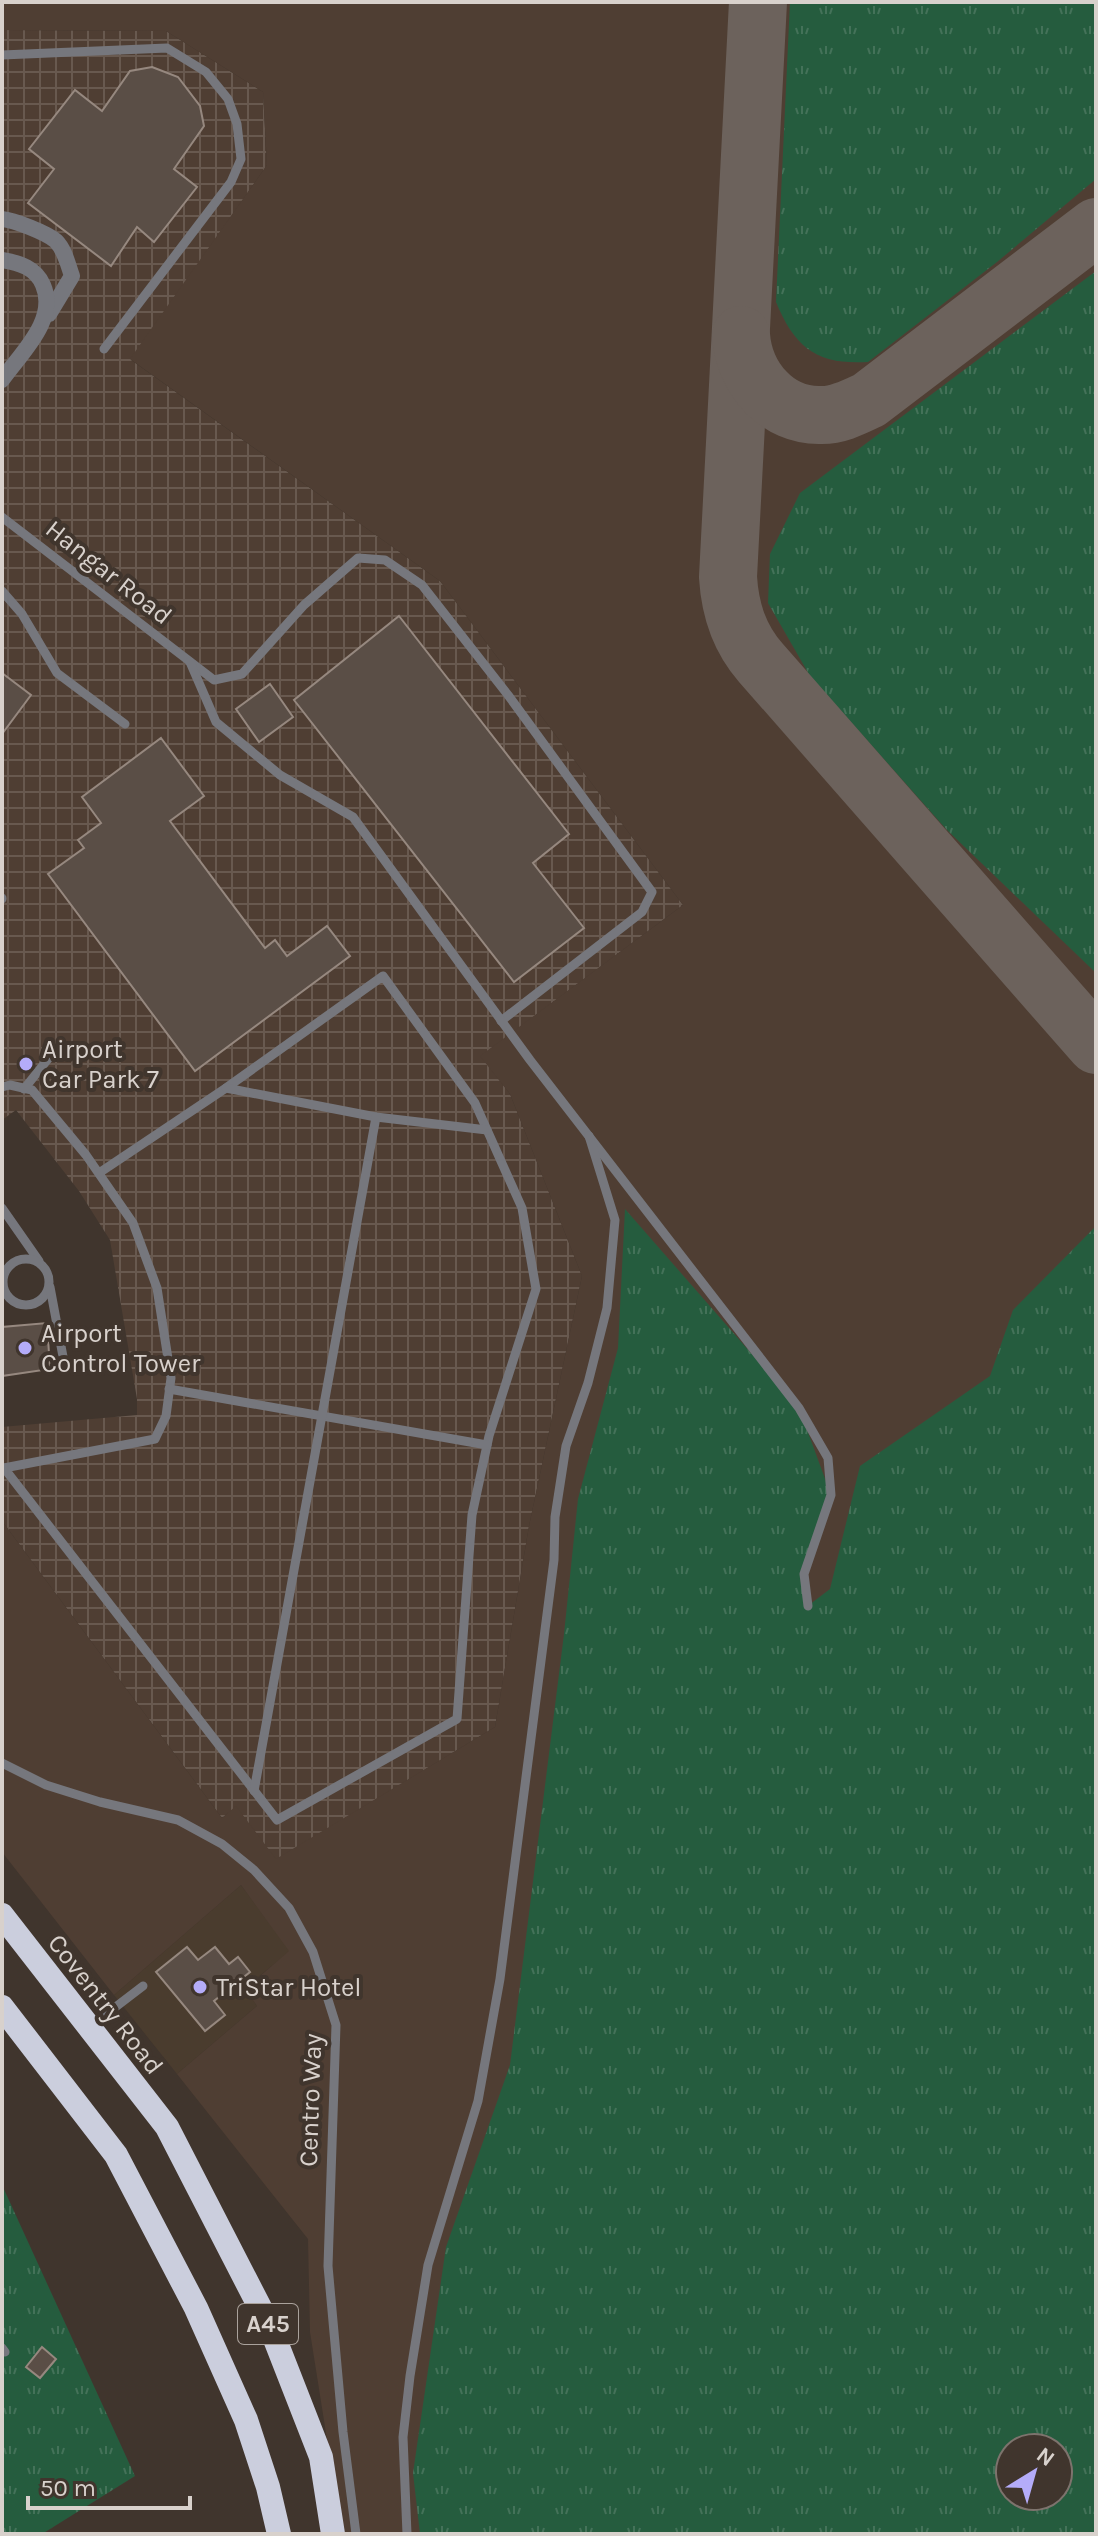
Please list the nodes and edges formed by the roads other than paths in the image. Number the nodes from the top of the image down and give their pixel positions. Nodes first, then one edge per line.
1 (2, 55) edge
2 (2, 219) edge
3 (2, 260) edge
4 (45, 320) junction
5 (104, 349) dead end
6 (2, 380) edge
7 (2, 517) edge
8 (2, 591) edge
9 (190, 662) junction
10 (125, 724) dead end
11 (501, 1021) junction
12 (56, 1049) dead end
13 (2, 1087) edge
14 (226, 1088) junction
15 (24, 1089) junction
16 (376, 1117) junction
17 (487, 1130) junction
18 (589, 1136) junction
19 (99, 1173) junction
20 (2, 1208) edge
21 (40, 1263) junction
22 (49, 1283) junction
23 (64, 1362) dead end
24 (169, 1389) junction
25 (322, 1414) junction
26 (487, 1445) junction
27 (808, 1606) dead end
28 (2, 1763) edge
29 (254, 1791) junction
30 (2, 1915) edge
31 (143, 1986) dead end
32 (4, 2014) edge
33 (89, 2027) junction
34 (279, 2534) edge
35 (333, 2534) edge
36 (356, 2534) edge
37 (407, 2534) edge

1 - 5 lane
2 - 4 street
3 - 4 street
4 - 6 street
7 - 9 lane, Hangar Road
8 - 10 lane
9 - 11 lane
9 - 11 lane, Hangar Road
11 - 18 lane
12 - 15 lane
13 - 15 lane
14 - 16 lane
14 - 17 lane
14 - 19 lane
15 - 19 lane
16 - 17 lane
16 - 25 lane
17 - 26 lane
18 - 27 lane
18 - 37 lane
19 - 24 lane
20 - 21 lane
21 - 22 lane
21 - 22 lane
22 - 23 lane
24 - 25 lane
24 - 29 lane
25 - 26 lane
25 - 29 lane
26 - 29 lane
28 - 36 lane, Centro Way
30 - 33 highway, Coventry Road / A45
31 - 33 lane
32 - 34 highway, A45
33 - 35 highway, Coventry Road / A45

